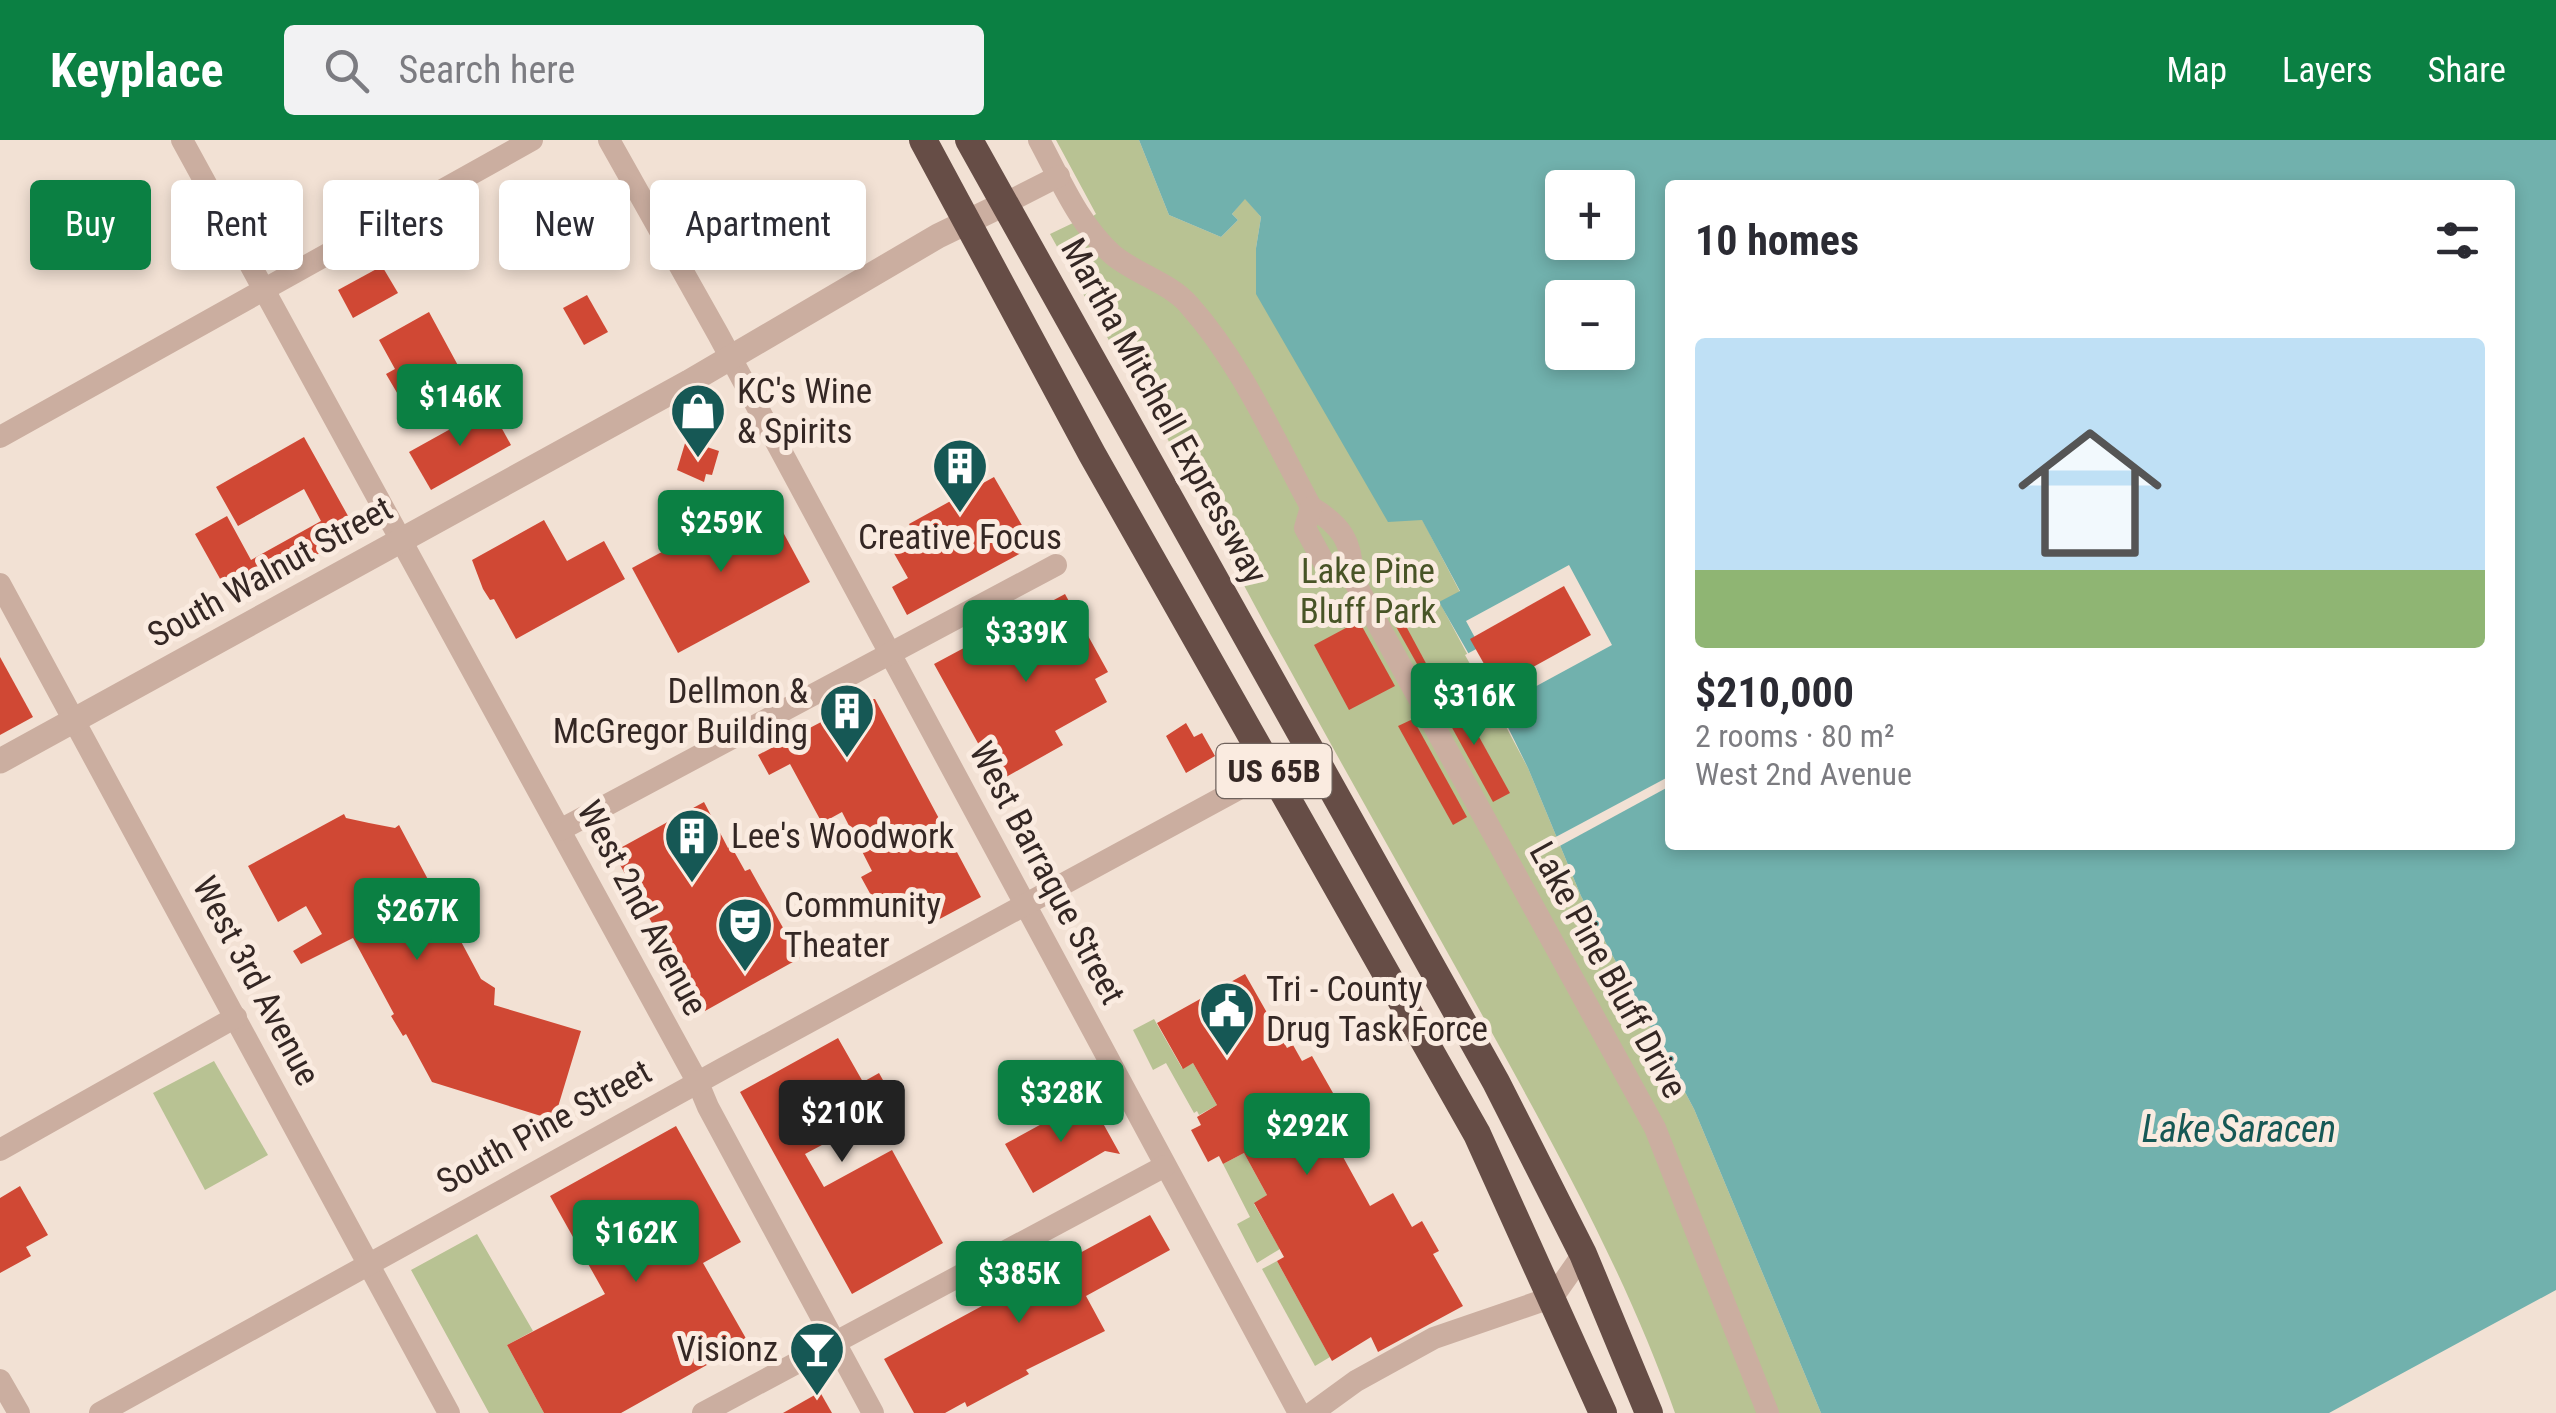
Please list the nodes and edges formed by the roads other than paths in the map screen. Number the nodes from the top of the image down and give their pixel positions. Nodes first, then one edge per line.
1 (182, 140) edge
2 (532, 140) edge
3 (609, 140) edge
4 (923, 140) edge
5 (969, 140) edge
6 (1038, 140) edge
7 (1058, 176) junction
8 (1004, 204) junction
9 (968, 222) junction
10 (264, 289) junction
11 (731, 358) junction
12 (0, 437) edge
13 (401, 540) junction
14 (1056, 564) dead end
15 (0, 584) edge
16 (890, 655) junction
17 (75, 719) junction
18 (0, 761) edge
19 (1324, 773) junction
20 (1278, 777) junction
21 (560, 830) junction
22 (1024, 906) junction
23 (236, 1017) junction
24 (698, 1083) junction
25 (0, 1150) edge
26 (1165, 1166) junction
27 (1583, 1254) junction
28 (368, 1264) junction
29 (1553, 1297) junction
30 (836, 1343) junction
31 (0, 1380) edge
32 (19, 1413) edge
33 (100, 1413) edge
34 (449, 1413) edge
35 (703, 1413) edge
36 (874, 1413) edge
37 (1299, 1413) edge
38 (1312, 1413) edge
39 (1602, 1413) edge
40 (1650, 1413) edge
41 (1768, 1413) edge

1 - 10 street, West 2nd Avenue
2 - 10 street
3 - 11 street, West Barraque Street
4 - 9 highway, US 65B
5 - 8 highway, Martha Mitchell Expressway / US 65B
6 - 7 street, Lake Pine Bluff Drive
7 - 8 street
7 - 41 street, Lake Pine Bluff Drive
8 - 9 street, South Walnut Street
8 - 19 highway, Martha Mitchell Expressway / US 65B
9 - 11 street, South Walnut Street
9 - 20 highway, US 65B
10 - 12 street
10 - 13 street, West 2nd Avenue
11 - 13 street, South Walnut Street
11 - 16 street, West Barraque Street
13 - 17 street, South Walnut Street
13 - 21 street, West 2nd Avenue
14 - 16 street
15 - 17 street, West 3rd Avenue
16 - 21 street
16 - 22 street, West Barraque Street
17 - 18 street, South Walnut Street
17 - 23 street, West 3rd Avenue
19 - 20 street, South Pine Street
19 - 27 highway, Martha Mitchell Expressway / US 65B
20 - 22 street, South Pine Street
20 - 29 highway, US 65B
21 - 24 street, West 2nd Avenue
22 - 24 street, South Pine Street
22 - 26 street, West Barraque Street
23 - 25 street
23 - 28 street, West 3rd Avenue
24 - 28 street, South Pine Street
24 - 30 street, West 2nd Avenue
26 - 30 street
26 - 37 street, West Barraque Street
27 - 29 street
27 - 40 highway, Martha Mitchell Expressway / US 65B
28 - 33 street, South Pine Street
28 - 34 street, West 3rd Avenue
29 - 38 street
29 - 39 highway, US 65B
30 - 35 street
30 - 36 street, West 2nd Avenue
31 - 32 street

